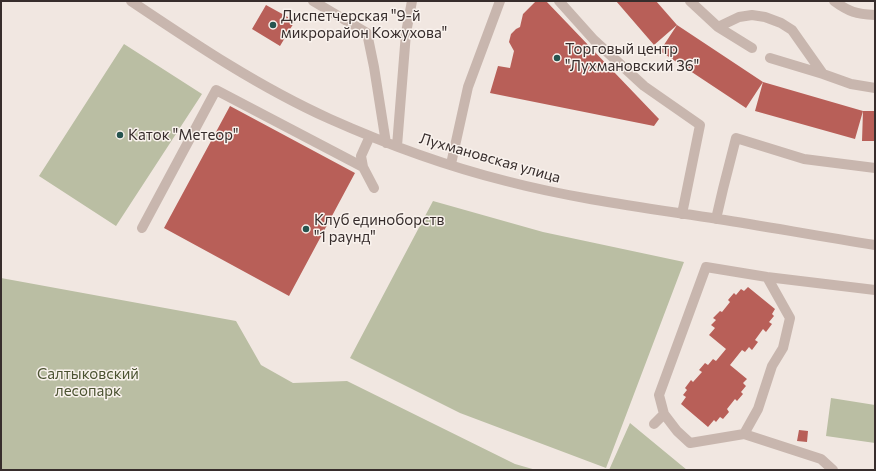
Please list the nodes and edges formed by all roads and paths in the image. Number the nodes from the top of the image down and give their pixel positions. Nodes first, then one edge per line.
1 (131, 1) edge
2 (313, 1) edge
3 (412, 1) edge
4 (500, 1) edge
5 (559, 1) edge
6 (690, 1) edge
7 (834, 1) edge
8 (875, 15) edge
9 (718, 27) junction
10 (752, 48) dead end
11 (770, 58) dead end
12 (823, 74) junction
13 (875, 88) edge
14 (370, 136) junction
15 (386, 142) junction
16 (397, 146) junction
17 (450, 164) junction
18 (363, 167) junction
19 (875, 168) edge
20 (374, 188) dead end
21 (682, 214) junction
22 (716, 219) junction
23 (142, 228) dead end
24 (875, 245) edge
25 (767, 277) junction
26 (875, 290) edge
27 (664, 414) junction
28 (654, 424) dead end
29 (744, 434) junction
30 (833, 470) edge

1 - 14 street, Лухмановская улица
2 - 15 street
3 - 16 street
4 - 17 street
5 - 21 street
6 - 9 street
7 - 8 street
9 - 10 street
9 - 12 street
11 - 12 street
12 - 13 street
14 - 15 street, Лухмановская улица
14 - 18 street
15 - 16 street, Лухмановская улица
16 - 17 street, Лухмановская улица
17 - 21 street, Лухмановская улица
18 - 20 street
18 - 23 street
19 - 22 street
21 - 22 street, Лухмановская улица
22 - 24 street, Лухмановская улица
25 - 26 street
25 - 27 street
25 - 29 street
27 - 28 street
27 - 29 street
29 - 30 street

